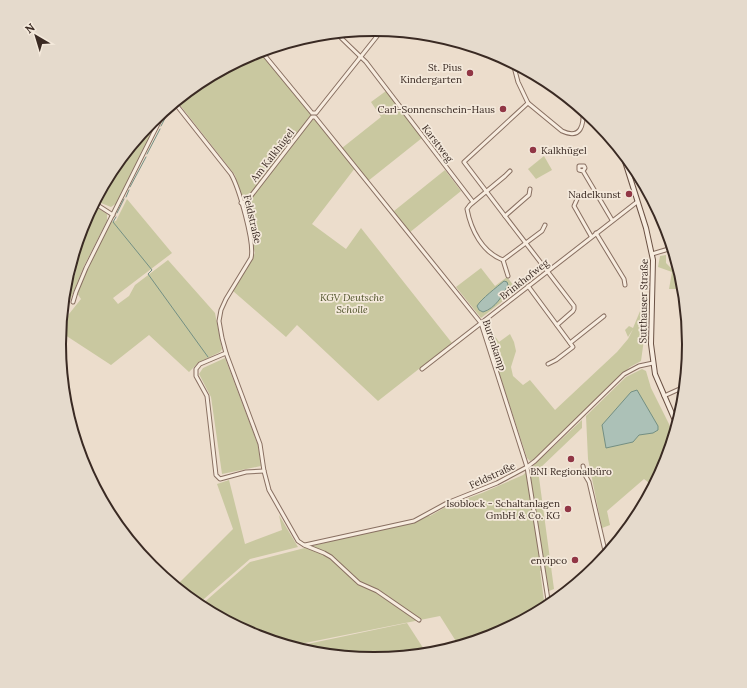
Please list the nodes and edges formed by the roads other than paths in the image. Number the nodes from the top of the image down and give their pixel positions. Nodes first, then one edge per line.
1 (377, 36) edge
2 (342, 38) edge
3 (265, 56) edge
4 (361, 56) junction
5 (515, 70) edge
6 (528, 103) junction
7 (177, 106) edge
8 (314, 115) junction
9 (584, 119) edge
10 (158, 124) edge
11 (627, 169) edge
12 (510, 171) dead end
13 (583, 171) dead end
14 (530, 189) dead end
15 (486, 192) junction
16 (578, 196) dead end
17 (473, 202) junction
18 (637, 202) junction
19 (242, 204) junction
20 (100, 206) tunnel mouth
21 (114, 215) junction
22 (505, 216) junction
23 (612, 220) junction
24 (545, 225) dead end
25 (596, 233) junction
26 (591, 236) junction
27 (526, 243) junction
28 (666, 250) edge
29 (652, 254) junction
30 (503, 260) junction
31 (548, 271) junction
32 (508, 276) dead end
33 (625, 285) dead end
34 (528, 286) junction
35 (73, 302) dead end
36 (604, 316) dead end
37 (481, 323) junction
38 (557, 325) junction
39 (570, 343) junction
40 (226, 353) junction
41 (653, 363) junction
42 (548, 364) dead end
43 (422, 369) dead end
44 (678, 390) edge
45 (664, 396) junction
46 (673, 416) edge
47 (583, 466) dead end
48 (527, 467) junction
49 (264, 471) junction
50 (305, 545) junction
51 (604, 548) edge
52 (548, 598) edge
53 (419, 620) dead end

1 - 4 street, Am Kalkhügel
2 - 4 street
3 - 8 street, Burenkamp
4 - 8 street, Am Kalkhügel
4 - 17 street, Karstweg
5 - 6 street
6 - 9 street
6 - 15 street
7 - 19 street, Feldstraße
8 - 19 street, Am Kalkhügel
8 - 37 street, Burenkamp
10 - 21 street
11 - 18 street, Sutthauser Straße
12 - 15 street
13 - 23 street
14 - 22 street
15 - 17 street
15 - 22 street
16 - 26 street
17 - 30 street
18 - 23 street, Brinkhofweg
18 - 29 street, Sutthauser Straße
19 - 40 street, Feldstraße
20 - 21 street
21 - 35 street
22 - 27 street
23 - 25 street, Brinkhofweg
24 - 27 street
25 - 26 street, Brinkhofweg
25 - 33 street
26 - 31 street, Brinkhofweg
27 - 30 street
27 - 31 street
28 - 29 street
29 - 41 street, Sutthauser Straße
30 - 32 street
31 - 34 street, Brinkhofweg
31 - 38 street
34 - 37 street, Brinkhofweg
34 - 38 street
36 - 39 street
37 - 43 street, Brinkhofweg
37 - 48 street, Burenkamp
38 - 39 street
39 - 42 street
40 - 49 street, Feldstraße
40 - 49 street
41 - 45 street, Sutthauser Straße
41 - 48 street, Feldstraße
44 - 45 street
45 - 46 street, Sutthauser Straße
47 - 51 street
48 - 50 street, Feldstraße
48 - 52 street, Burenkamp
49 - 50 street, Feldstraße
50 - 53 street, Feldstraße

